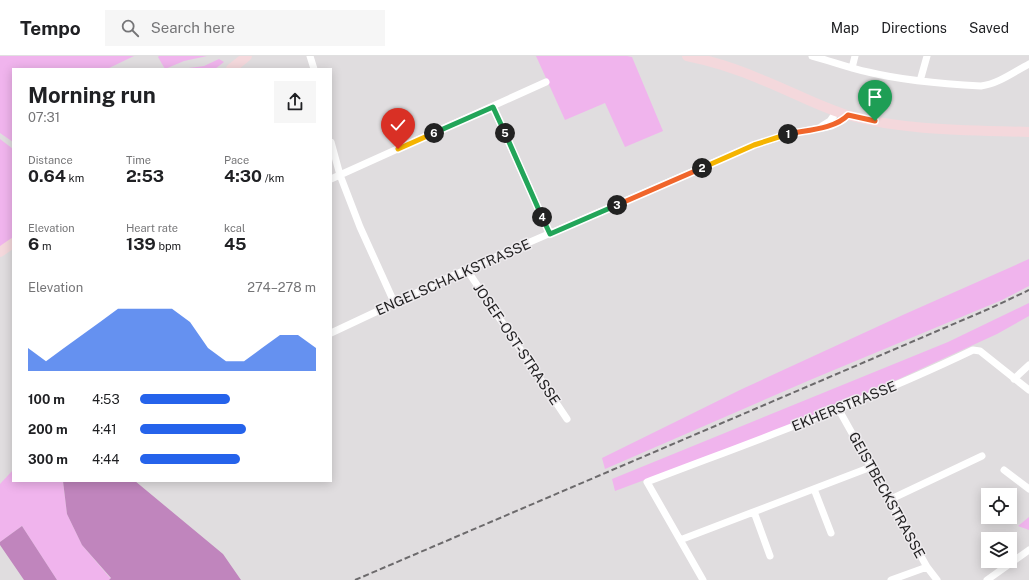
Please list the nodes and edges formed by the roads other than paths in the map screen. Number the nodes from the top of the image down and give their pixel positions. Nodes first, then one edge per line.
1 (247, 56) edge
2 (310, 56) edge
3 (687, 56) edge
4 (812, 56) edge
5 (855, 56) edge
6 (927, 56) edge
7 (1029, 64) edge
8 (232, 68) edge
9 (314, 68) edge
10 (852, 68) junction
11 (920, 81) junction
12 (546, 82) dead end
13 (493, 107) junction
14 (837, 111) junction
15 (848, 115) junction
16 (821, 127) junction
17 (1029, 132) edge
18 (332, 146) edge
19 (340, 175) junction
20 (332, 179) edge
21 (550, 234) junction
22 (12, 244) edge
23 (0, 252) edge
24 (467, 270) junction
25 (394, 302) junction
26 (332, 333) edge
27 (1029, 365) edge
28 (1014, 379) junction
29 (1029, 390) edge
30 (839, 410) junction
31 (567, 419) dead end
32 (982, 456) dead end
33 (871, 467) junction
34 (1004, 470) dead end
35 (814, 489) junction
36 (1029, 489) edge
37 (890, 500) junction
38 (754, 512) junction
39 (831, 533) dead end
40 (680, 540) junction
41 (1029, 550) edge
42 (770, 556) dead end
43 (927, 567) junction
44 (901, 578) edge
45 (703, 580) edge
46 (891, 580) edge
47 (937, 580) edge
48 (986, 580) edge

1 - 8 main road
2 - 9 street
3 - 14 main road
4 - 10 street
5 - 10 street
6 - 11 street
7 - 11 street
10 - 11 street
12 - 13 street
13 - 19 street
13 - 21 street
14 - 15 main road
14 - 16 street
15 - 16 street, ENGELSCHALKSTRASSE
15 - 17 main road
16 - 21 street, ENGELSCHALKSTRASSE
18 - 19 street
19 - 20 street
19 - 25 street
21 - 24 street, ENGELSCHALKSTRASSE
22 - 23 main road
24 - 25 street, ENGELSCHALKSTRASSE
24 - 31 street, JOSEF-OST-STRASSE
25 - 26 street, ENGELSCHALKSTRASSE
27 - 28 street
28 - 29 street, EKHERSTRASSE
28 - 30 street, EKHERSTRASSE
30 - 33 street, GEISTBECKSTRASSE
30 - 40 street, EKHERSTRASSE
32 - 37 street
33 - 35 street
33 - 37 street, GEISTBECKSTRASSE
34 - 36 street
35 - 38 street
35 - 39 street
37 - 43 street, GEISTBECKSTRASSE
38 - 40 street
38 - 42 street
40 - 45 street
41 - 48 street
43 - 44 street
43 - 47 street, GEISTBECKSTRASSE
44 - 46 street

